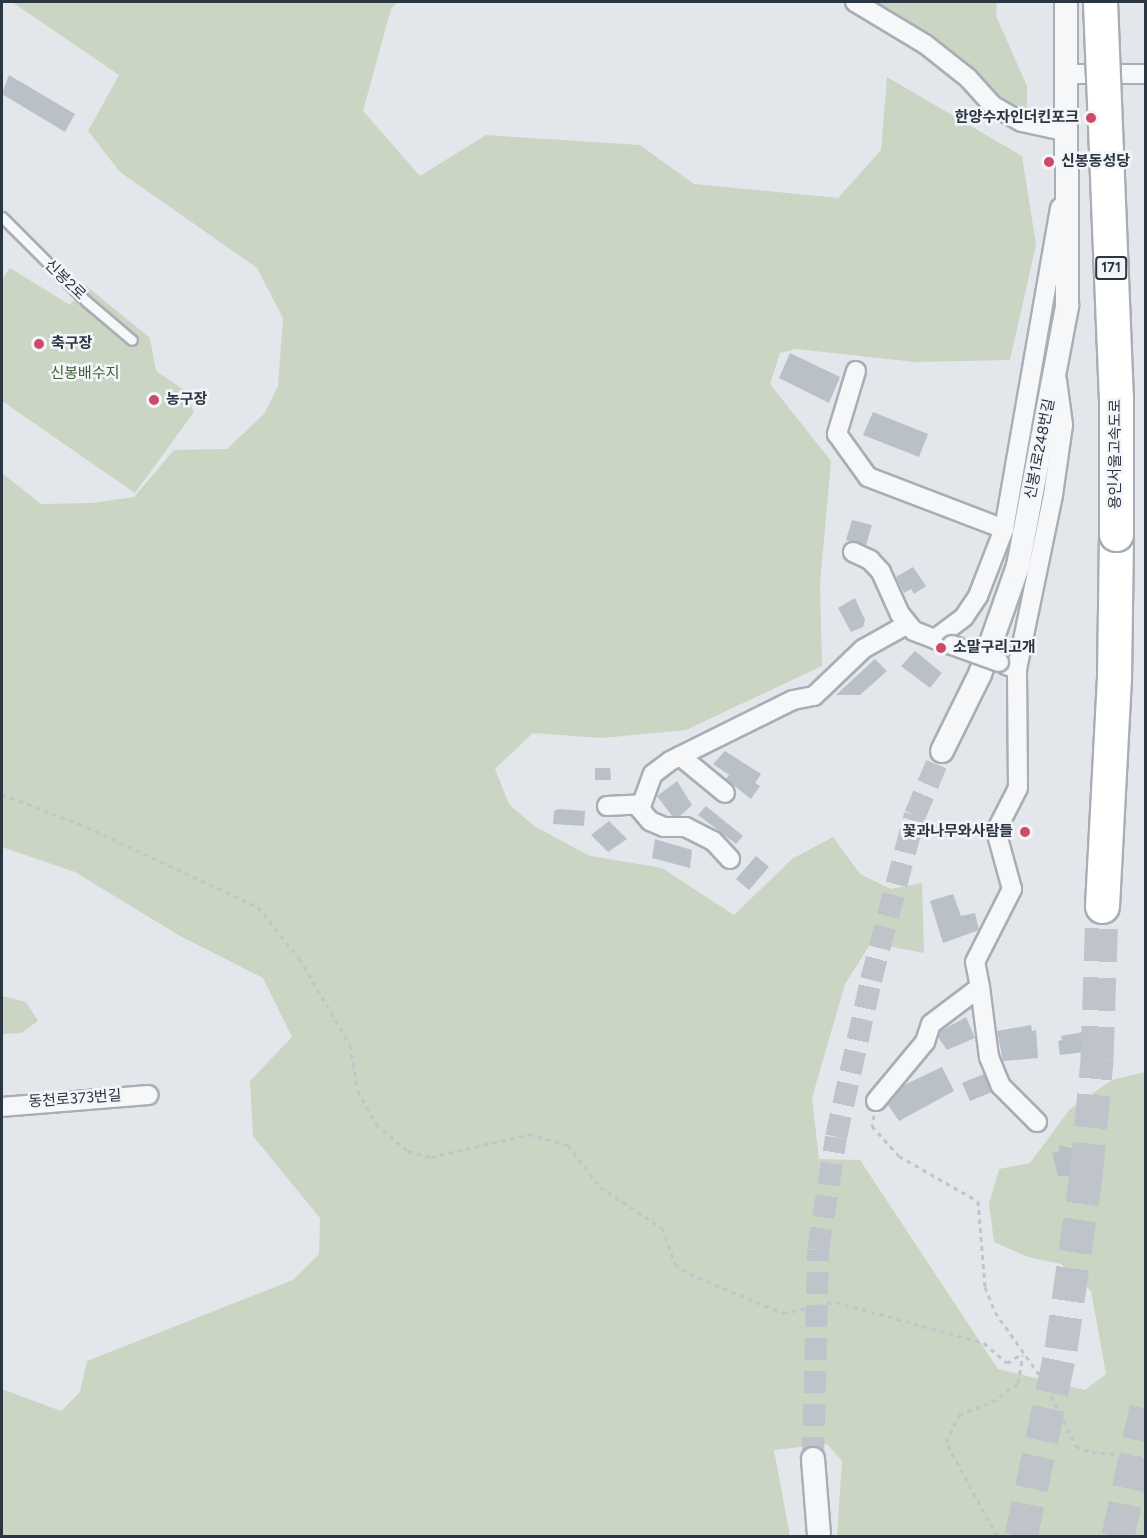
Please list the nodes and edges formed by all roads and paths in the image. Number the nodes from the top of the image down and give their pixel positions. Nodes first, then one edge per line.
1 (855, 2) edge
2 (1066, 2) edge
3 (1101, 2) edge
4 (1067, 74) junction
5 (1146, 74) edge
6 (1068, 132) junction
7 (1068, 156) junction
8 (2, 217) edge
9 (132, 340) dead end
10 (1056, 366) junction
11 (856, 372) dead end
12 (1004, 529) junction
13 (853, 552) dead end
14 (908, 624) junction
15 (943, 642) junction
16 (1017, 669) junction
17 (942, 752) tunnel mouth
18 (680, 756) junction
19 (725, 793) dead end
20 (2, 794) edge
21 (607, 806) dead end
22 (641, 806) junction
23 (730, 859) dead end
24 (1102, 906) tunnel mouth
25 (980, 987) junction
26 (149, 1095) dead end
27 (876, 1101) joint
28 (2, 1107) edge
29 (1037, 1122) dead end
30 (1023, 1353) junction
31 (1146, 1457) edge
32 (813, 1459) tunnel mouth
33 (819, 1536) edge
34 (997, 1536) edge

1 - 6 street
2 - 4 street, 신봉1로248번길
3 - 24 highway, 용인서울고속도로 / 171, bridge
4 - 5 street
4 - 6 street, 신봉1로248번길
6 - 7 street, 신봉1로248번길
7 - 10 street, 신봉1로248번길
7 - 12 street
8 - 9 lane, 신봉2로
10 - 16 street
10 - 17 street, 신봉1로248번길
11 - 12 street
12 - 15 street
13 - 14 street
14 - 15 street
14 - 18 street
15 - 16 street, bridge
16 - 25 street
18 - 19 street
18 - 22 street
20 - 30 path
21 - 22 street
22 - 23 street
25 - 27 street
25 - 29 street
26 - 28 street, 동천로373번길
27 - 30 path
30 - 31 path
30 - 34 path
32 - 33 street

